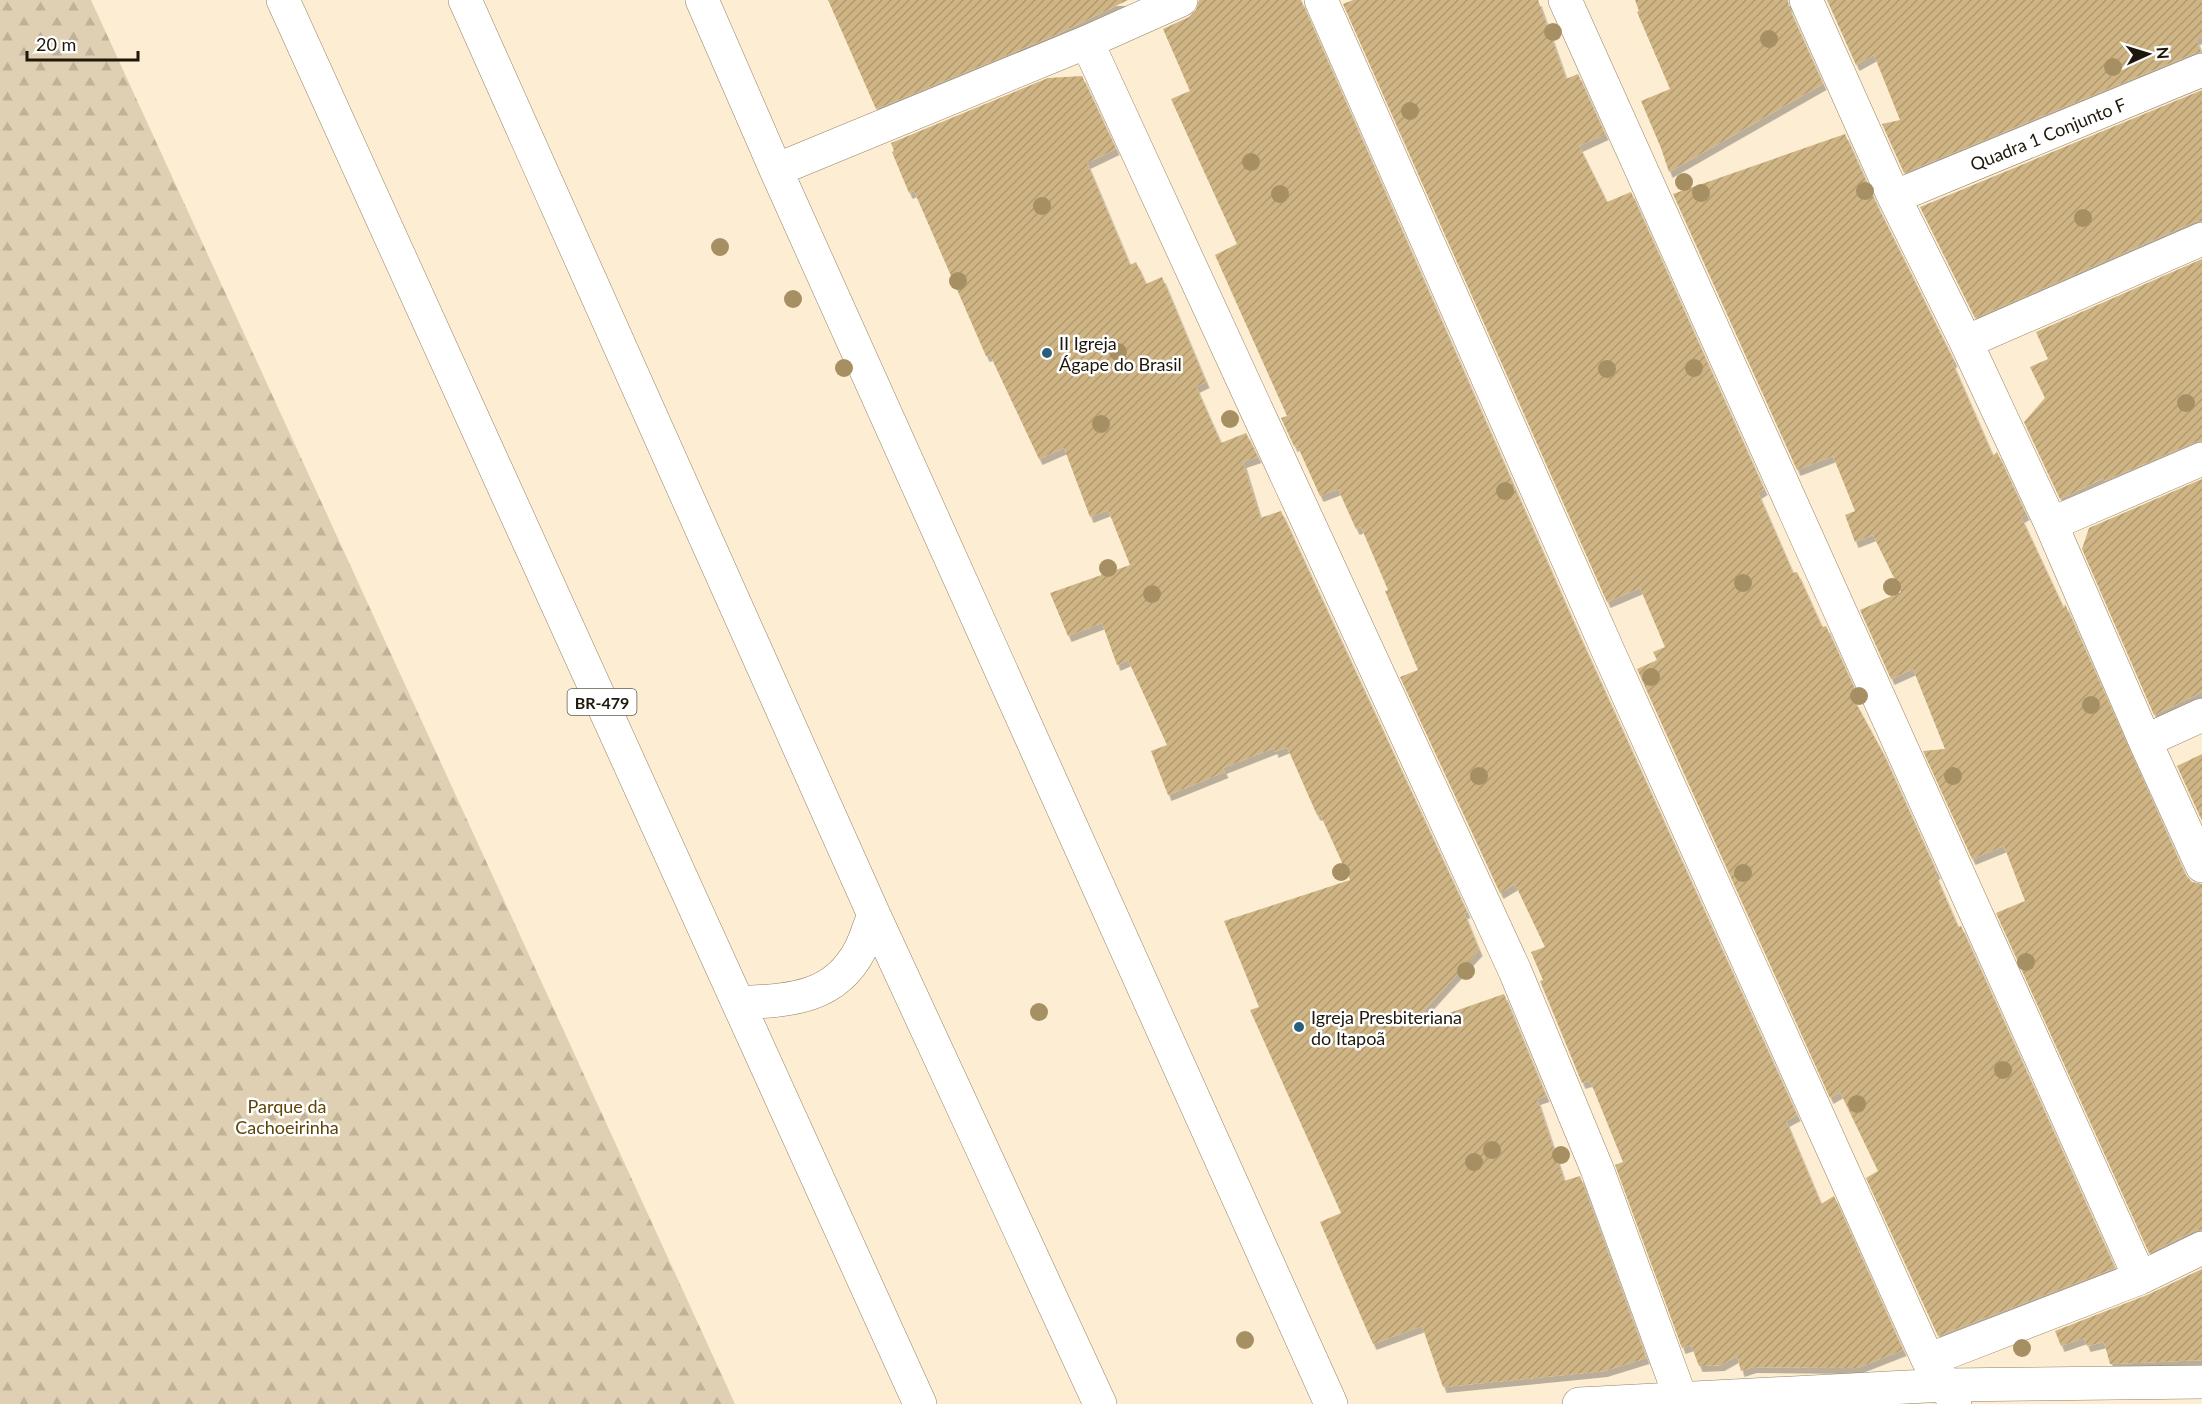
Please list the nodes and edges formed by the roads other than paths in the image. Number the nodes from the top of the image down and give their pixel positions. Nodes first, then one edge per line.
1 (283, 0) edge
2 (465, 0) edge
3 (702, 0) edge
4 (1181, 0) edge
5 (1321, 0) edge
6 (1565, 0) edge
7 (1806, 0) edge
8 (1087, 42) junction
9 (2202, 70) edge
10 (776, 170) junction
11 (1894, 197) junction
12 (2202, 239) edge
13 (1966, 342) junction
14 (2202, 459) edge
15 (2051, 524) junction
16 (2202, 716) edge
17 (2145, 741) junction
18 (2202, 866) edge
19 (874, 915) junction
20 (739, 1004) junction
21 (2202, 1248) edge
22 (2140, 1278) junction
23 (1943, 1383) edge
24 (2200, 1386) edge
25 (1680, 1399) junction
26 (1636, 1403) edge
27 (920, 1404) edge
28 (1100, 1404) edge
29 (1331, 1404) edge
30 (1579, 1404) edge

1 - 20 street, BR-479
2 - 19 street
3 - 10 street
4 - 8 street
5 - 23 street
6 - 22 street
7 - 11 street
8 - 10 street
8 - 25 street
9 - 11 street, Quadra 1 Conjunto F
10 - 29 street
11 - 13 street
12 - 13 street
13 - 15 street
14 - 15 street
15 - 17 street
16 - 17 street
17 - 18 street
19 - 20 street
19 - 28 street
20 - 27 street, BR-479
21 - 22 street
22 - 23 street
23 - 24 street
23 - 25 street
25 - 26 street
26 - 30 street

